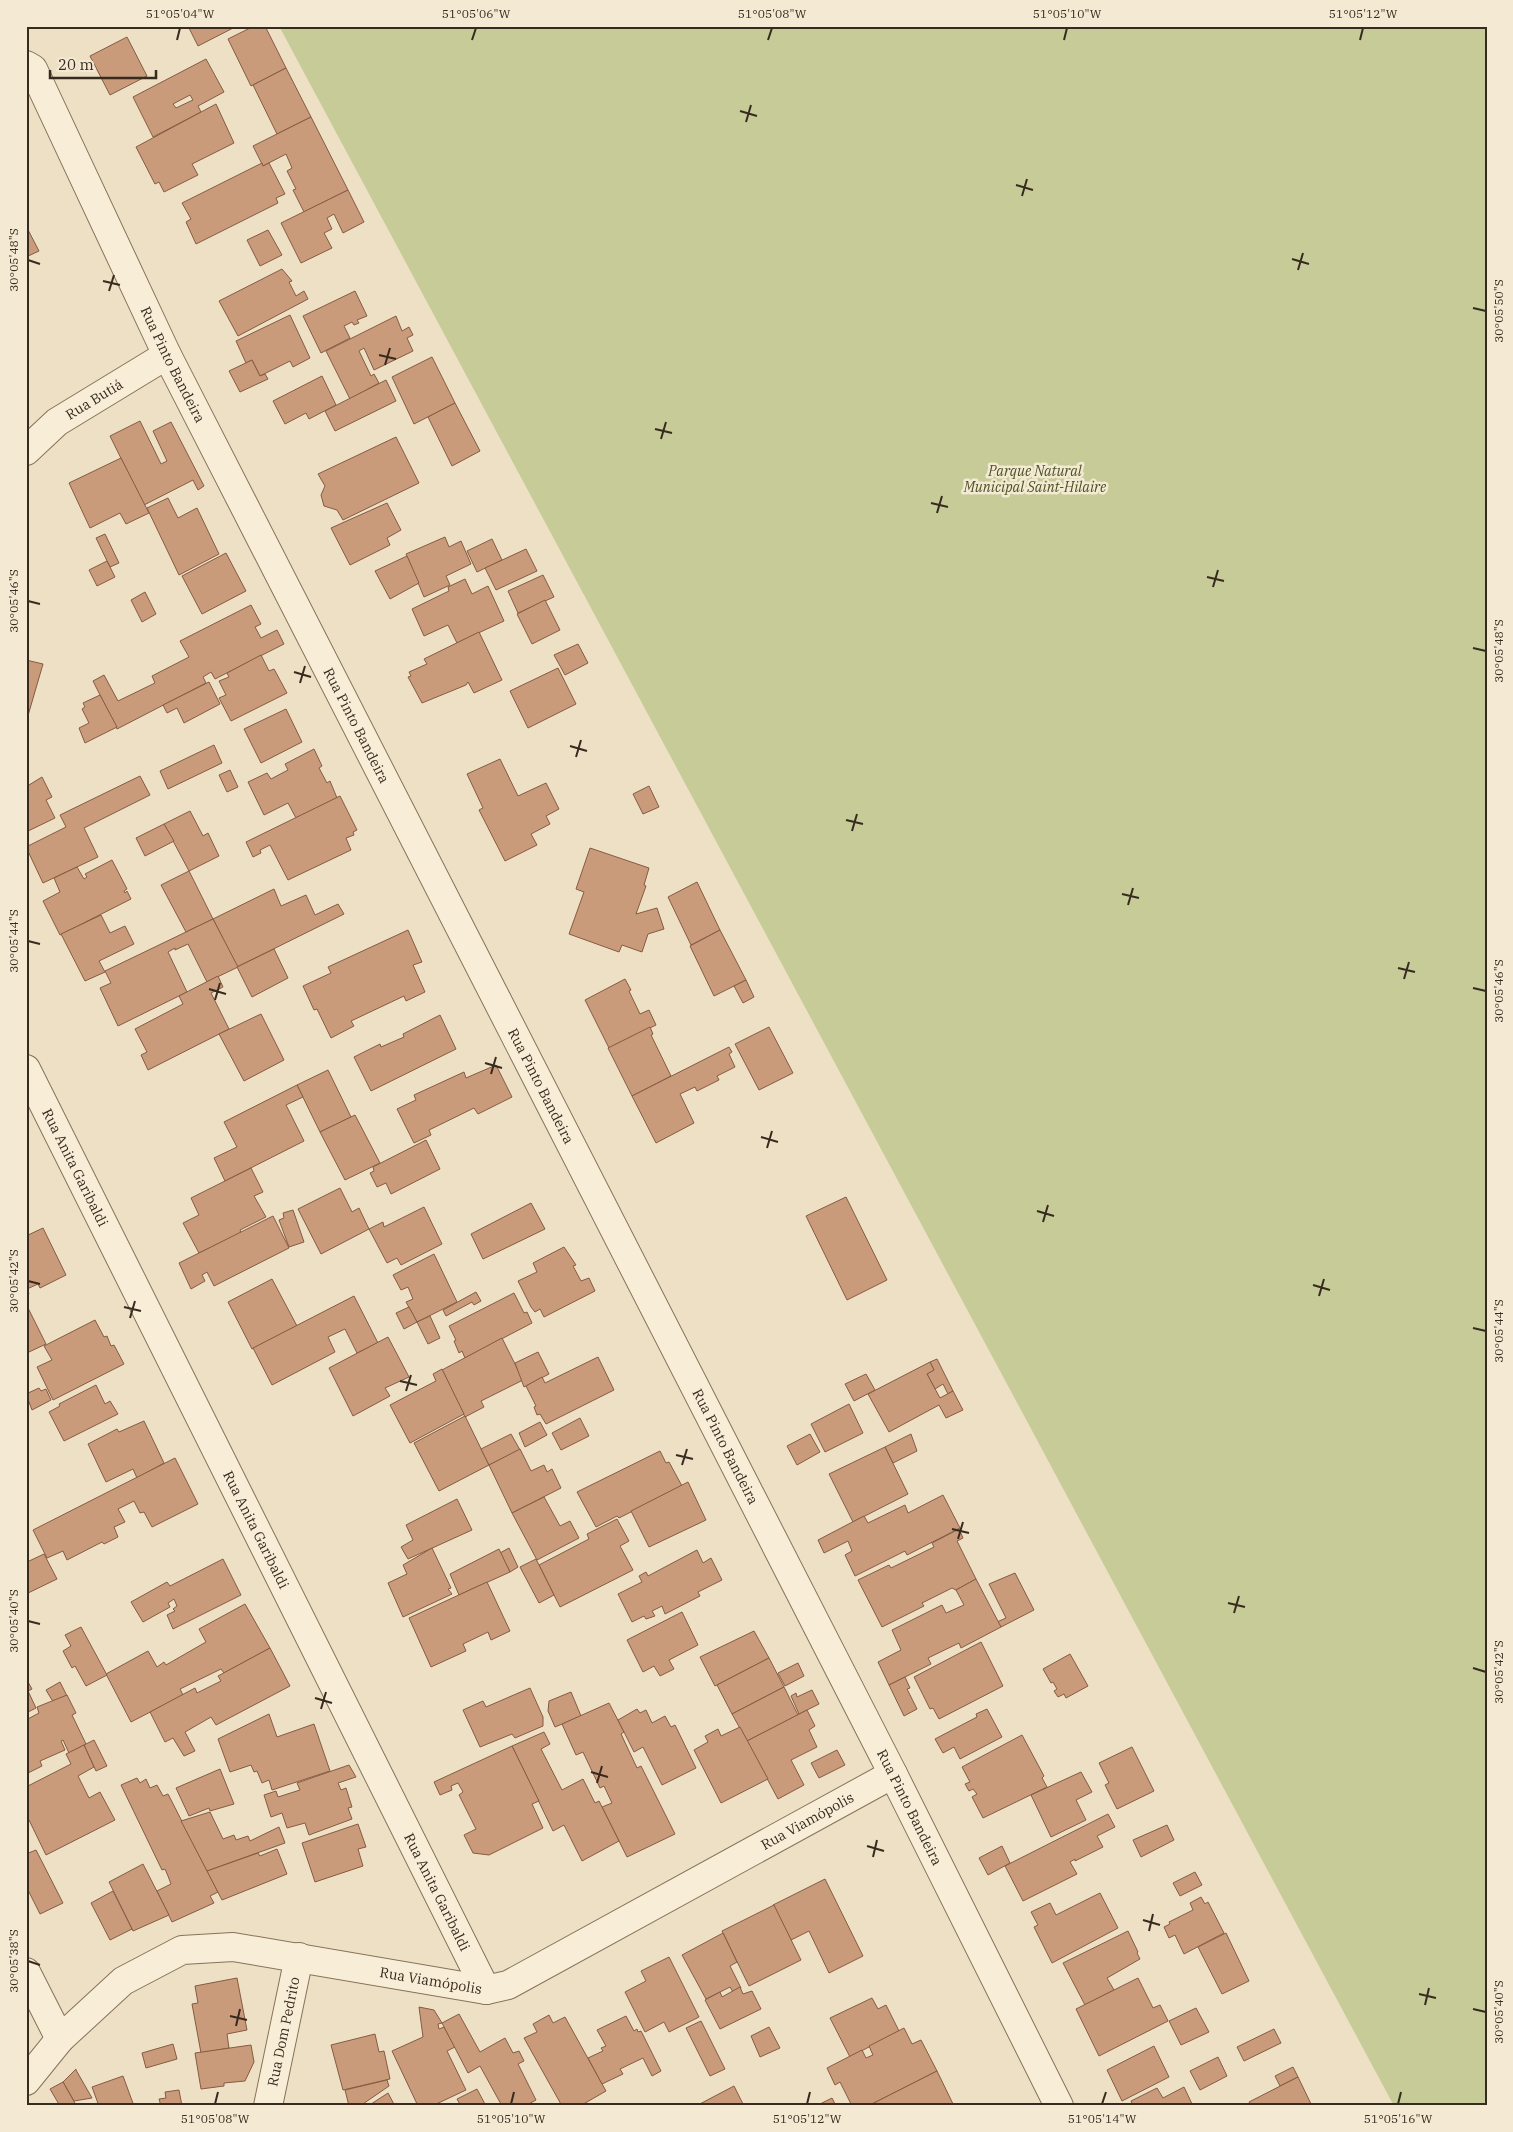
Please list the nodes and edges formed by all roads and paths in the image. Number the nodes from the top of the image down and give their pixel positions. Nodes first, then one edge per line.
1 (26, 65) edge
2 (167, 355) junction
3 (26, 451) edge
4 (26, 1069) edge
5 (893, 1774) junction
6 (300, 1957) junction
7 (26, 1972) edge
8 (486, 1990) junction
9 (60, 2039) junction
10 (26, 2081) edge
11 (268, 2106) edge
12 (1059, 2106) edge

1 - 2 street, Rua Pinto Bandeira
2 - 3 street, Rua Butiá
2 - 5 street, Rua Pinto Bandeira
4 - 8 street, Rua Anita Garibaldi
5 - 8 street, Rua Viamópolis
5 - 12 street, Rua Pinto Bandeira
6 - 8 street, Rua Viamópolis
6 - 9 street, Rua Viamópolis
6 - 11 street, Rua Dom Pedrito
7 - 9 street
9 - 10 street, Rua Viamópolis

